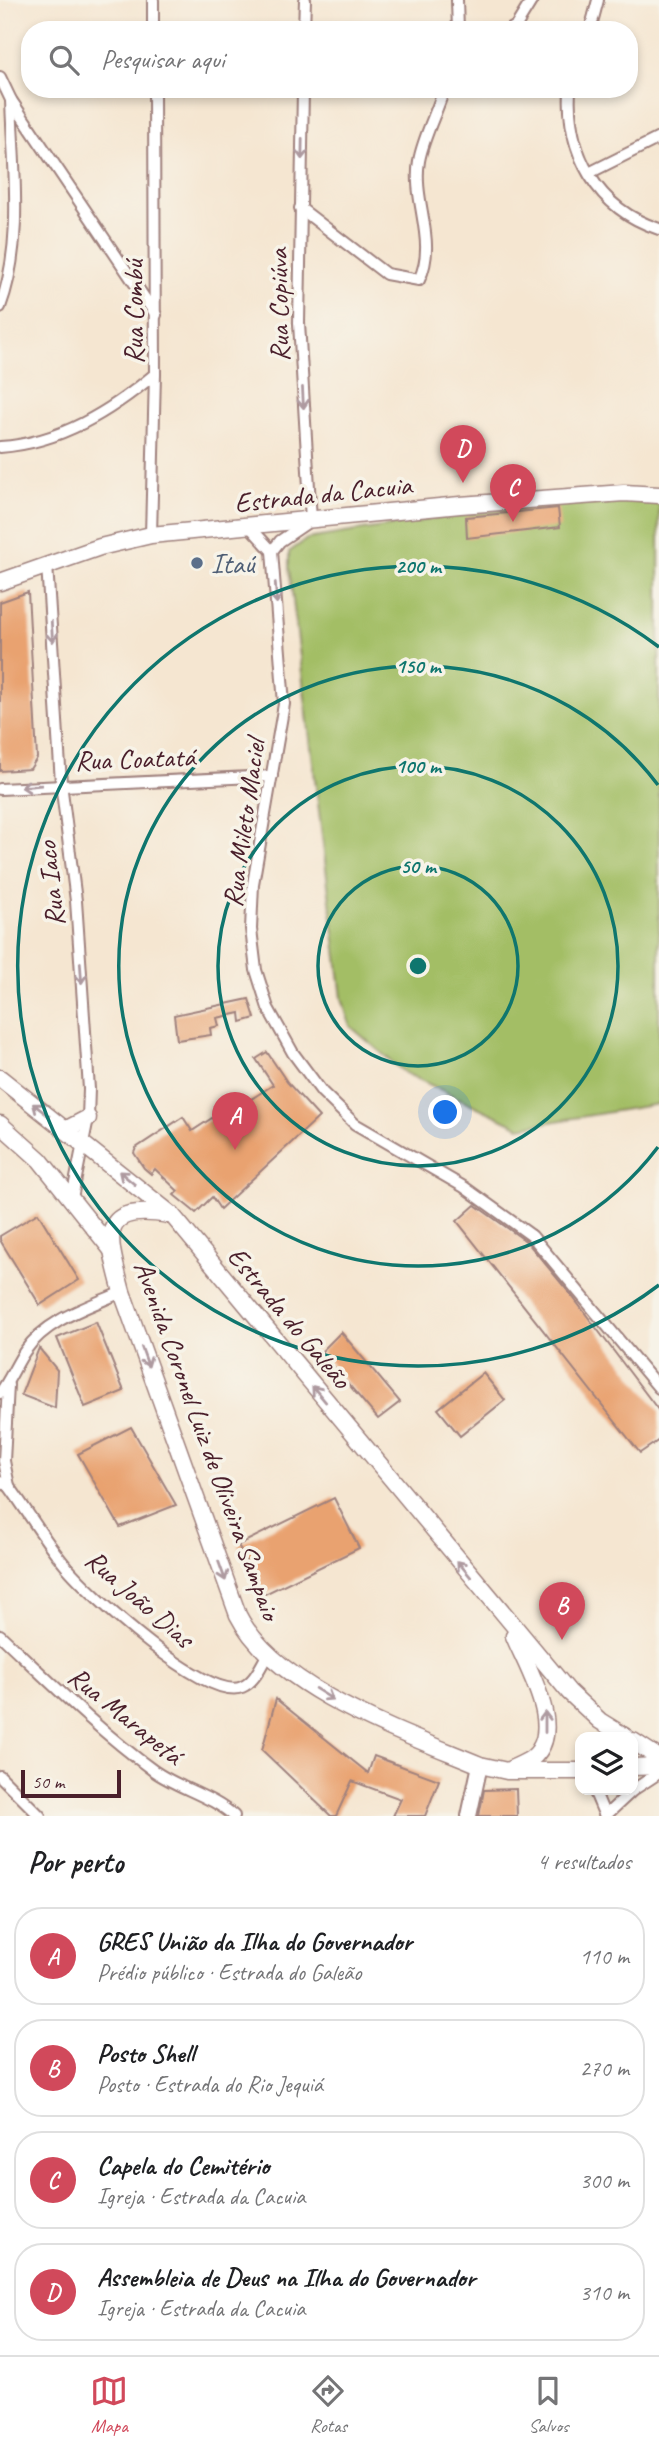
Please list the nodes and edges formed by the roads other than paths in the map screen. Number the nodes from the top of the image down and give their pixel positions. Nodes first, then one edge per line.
1 (153, 0) edge
2 (305, 0) edge
3 (457, 0) edge
4 (532, 0) edge
5 (598, 0) edge
6 (153, 21) edge
7 (304, 21) edge
8 (458, 21) edge
9 (519, 21) edge
10 (592, 21) edge
11 (0, 77) edge
12 (154, 98) edge
13 (303, 98) edge
14 (441, 98) edge
15 (570, 98) edge
16 (11, 100) junction
17 (659, 138) edge
18 (589, 173) junction
19 (300, 208) junction
20 (659, 229) edge
21 (0, 253) edge
22 (12, 265) junction
23 (0, 307) edge
24 (156, 315) junction
25 (156, 374) junction
26 (0, 447) edge
27 (659, 495) edge
28 (312, 520) junction
29 (251, 528) junction
30 (151, 535) junction
31 (272, 551) junction
32 (47, 564) junction
33 (0, 582) edge
34 (272, 776) junction
35 (61, 783) junction
36 (0, 789) edge
37 (0, 1078) edge
38 (88, 1118) junction
39 (0, 1124) edge
40 (67, 1129) junction
41 (83, 1141) junction
42 (72, 1198) junction
43 (172, 1215) junction
44 (111, 1249) junction
45 (122, 1292) junction
46 (9, 1382) junction
47 (659, 1388) edge
48 (0, 1393) edge
49 (5, 1484) edge
50 (508, 1621) junction
51 (0, 1635) edge
52 (268, 1654) junction
53 (618, 1732) edge
54 (638, 1744) edge
55 (659, 1758) edge
56 (480, 1765) junction
57 (659, 1766) edge
58 (638, 1768) edge
59 (507, 1771) junction
60 (575, 1773) edge
61 (659, 1773) edge
62 (0, 1776) edge
63 (638, 1787) edge
64 (596, 1795) edge
65 (628, 1795) edge
66 (40, 1816) edge
67 (234, 1816) edge
68 (469, 1816) edge
69 (605, 1816) edge

1 - 6 street
2 - 7 street
3 - 8 street
4 - 9 street
5 - 10 street
11 - 16 street
12 - 24 street, Rua Combú
13 -> 19 street, Rua Copiúva
14 - 19 street
15 - 18 street
16 - 22 street
16 - 24 street
17 - 18 street
18 - 20 street
19 -> 28 street, Rua Copiúva
21 - 22 street
22 - 23 street
24 - 25 street, Rua Combú
25 - 26 street
25 - 30 street, Rua Combú
27 - 28 main road, Estrada da Cacuia
28 - 29 main road, Estrada da Cacuia
28 - 31 street
29 - 30 main road, Estrada da Cacuia
29 - 31 street
30 - 32 main road, Estrada da Cacuia
31 -> 34 street, Rua Mileto Maciel
32 - 33 main road, Estrada da Cacuia
32 -> 35 street, Rua Iaco
34 - 35 street, Rua Coatatá
34 - 47 street, Rua Mileto Maciel
35 -> 36 street, Rua Coatatá
35 -> 38 street, Rua Iaco
40 -> 37 main road, Estrada do Galeão
38 - 40 main road
38 - 41 street, Rua Iaco
39 - 42 main road
40 - 41 main road, Estrada do Galeão
41 - 42 street, Rua Iaco
43 -> 41 main road, Estrada do Galeão
42 - 44 main road
43 - 44 main road
50 -> 43 main road, Estrada do Galeão
44 - 45 main road, Avenida Coronel Luiz de Oliveira Sampaio
45 - 46 street
45 -> 52 main road, Avenida Coronel Luiz de Oliveira Sampaio
46 - 48 street
46 - 49 street
49 - 52 street, Rua João Dias
50 - 53 main road, Estrada do Galeão
59 -> 50 main road
51 - 67 street, Rua Marapetá
52 -> 56 main road, Avenida Coronel Luiz de Oliveira Sampaio
54 - 55 main road
56 - 59 main road, Avenida Coronel Luiz de Oliveira Sampaio
56 - 68 street
57 - 58 main road
59 - 60 main road, Avenida Coronel Luiz de Oliveira Sampaio
61 - 63 street
62 - 66 street
64 - 69 street
65 - 69 street

